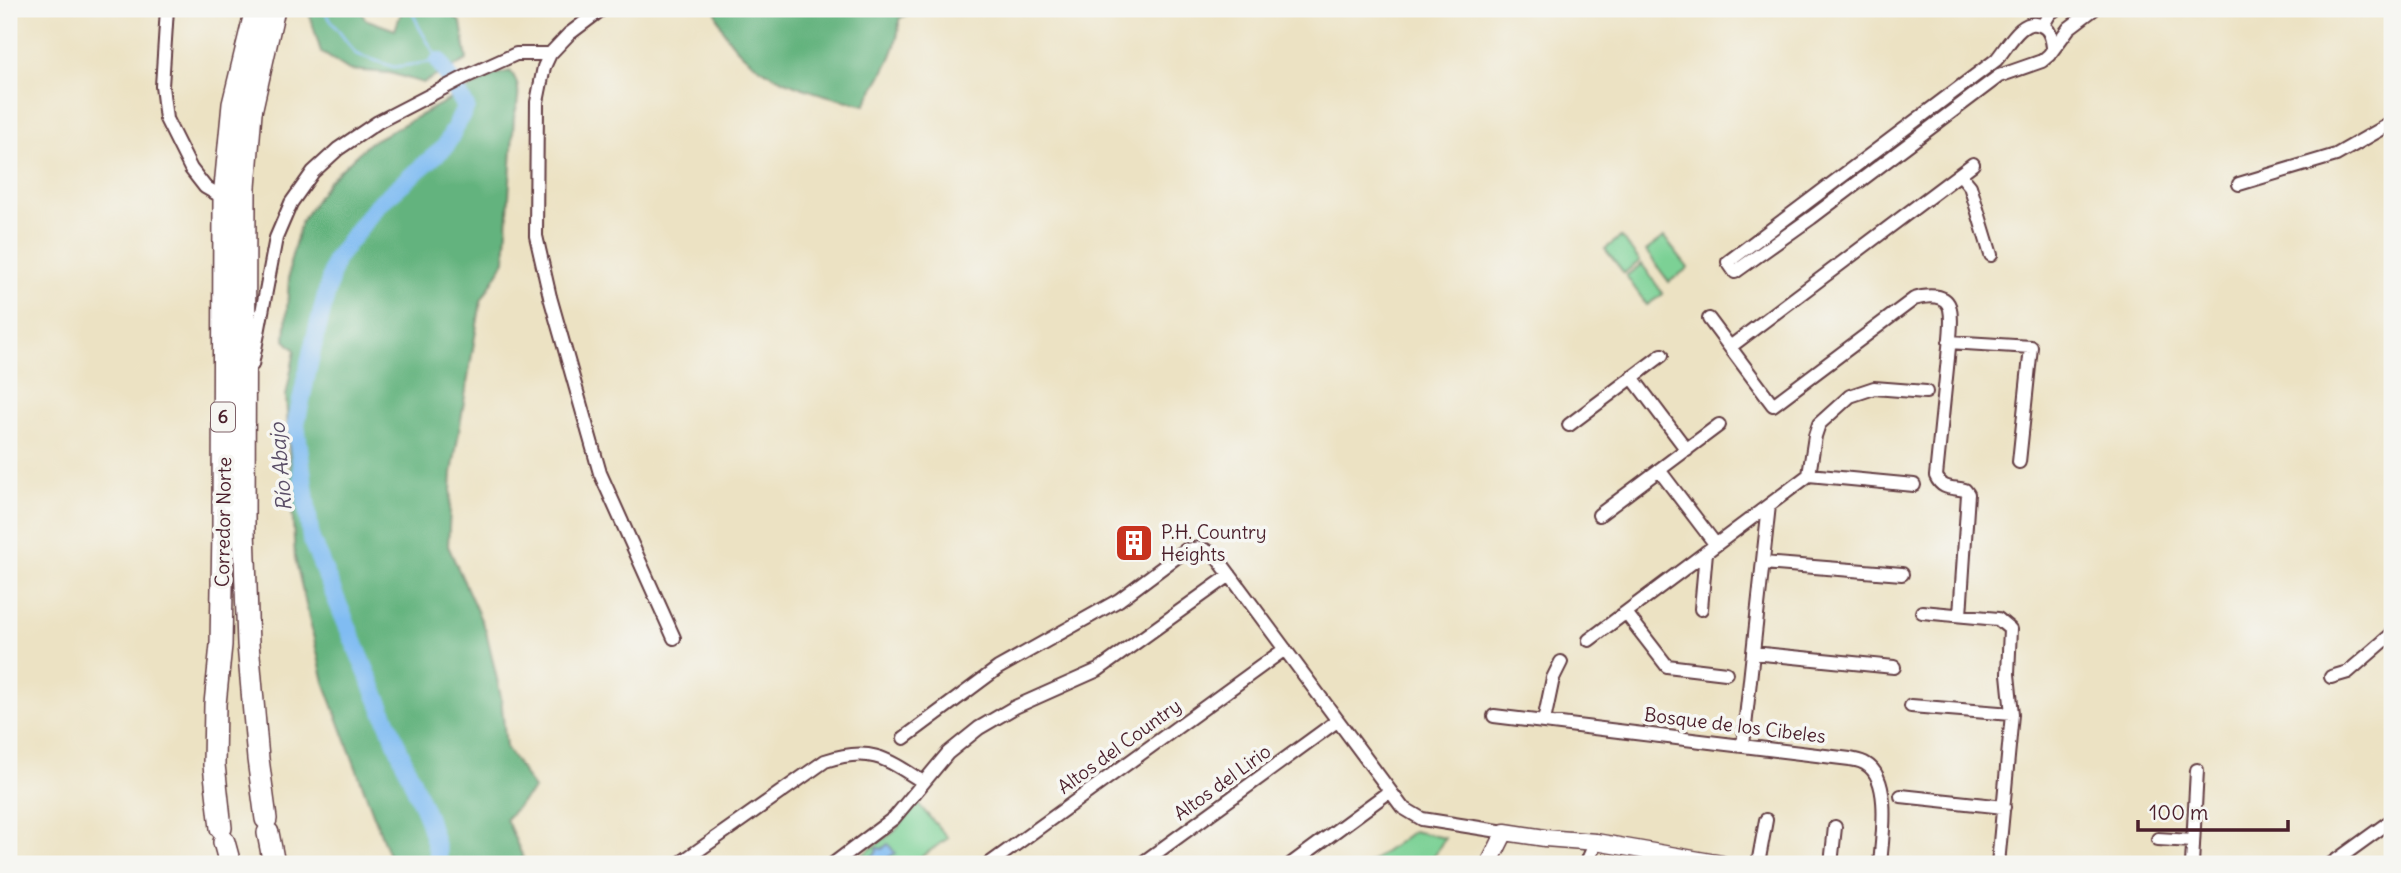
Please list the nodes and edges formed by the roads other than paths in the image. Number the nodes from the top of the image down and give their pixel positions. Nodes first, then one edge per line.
1 (167, 9) edge
2 (256, 9) edge
3 (274, 9) edge
4 (602, 9) edge
5 (2056, 9) edge
6 (2094, 9) edge
7 (2043, 25) junction
8 (2010, 45) junction
9 (2053, 47) junction
10 (550, 54) junction
11 (2026, 66) junction
12 (1934, 106) junction
13 (1943, 119) junction
14 (2392, 123) edge
15 (1868, 157) junction
16 (1973, 164) dead end
17 (1877, 169) junction
18 (1960, 174) junction
19 (2239, 184) dead end
20 (224, 198) junction
21 (1801, 208) junction
22 (1811, 218) junction
23 (1991, 255) dead end
24 (1709, 319) dead end
25 (1949, 342) junction
26 (1730, 348) junction
27 (1662, 355) dead end
28 (1632, 377) junction
29 (1926, 392) dead end
30 (244, 408) junction
31 (1569, 425) dead end
32 (1719, 425) dead end
33 (1687, 450) junction
34 (2019, 461) dead end
35 (1659, 471) junction
36 (1809, 475) junction
37 (1914, 485) dead end
38 (1769, 505) junction
39 (1599, 515) dead end
40 (1767, 523) junction
41 (1742, 525) junction
42 (1711, 549) junction
43 (1763, 563) junction
44 (1902, 574) dead end
45 (1230, 575) junction
46 (1701, 608) dead end
47 (1922, 612) dead end
48 (1626, 613) junction
49 (1960, 615) junction
50 (2392, 634) edge
51 (674, 638) dead end
52 (1589, 640) dead end
53 (1284, 649) junction
54 (1753, 653) junction
55 (1561, 662) dead end
56 (1894, 667) dead end
57 (1726, 673) dead end
58 (2331, 677) dead end
59 (1911, 706) dead end
60 (2012, 713) junction
61 (1494, 716) dead end
62 (1338, 721) junction
63 (1544, 721) junction
64 (904, 738) dead end
65 (1743, 745) junction
66 (2197, 770) dead end
67 (923, 782) junction
68 (1390, 791) junction
69 (1901, 796) dead end
70 (2004, 807) junction
71 (1766, 820) dead end
72 (2392, 820) edge
73 (1835, 827) dead end
74 (1505, 832) junction
75 (2158, 839) dead end
76 (2193, 841) junction
77 (1596, 842) junction
78 (1687, 861) edge
79 (230, 864) edge
80 (274, 864) edge
81 (679, 864) edge
82 (833, 864) edge
83 (989, 864) edge
84 (1141, 864) edge
85 (1291, 864) edge
86 (1489, 864) edge
87 (1586, 864) edge
88 (1722, 864) edge
89 (1758, 864) edge
90 (1832, 864) edge
91 (1880, 864) edge
92 (1998, 864) edge
93 (2192, 864) edge
94 (2331, 864) edge

1 - 20 street
2 - 20 highway, Corredor Norte / 6
3 - 30 highway, Corredor Norte / 6
4 - 10 street
5 - 7 street
6 - 9 street
7 - 8 street
7 - 9 street
8 - 11 street
8 - 12 street
9 - 11 street
10 - 30 street
10 - 51 street
11 - 13 street
12 - 13 street
12 - 15 street
13 - 17 street
14 - 19 street
15 - 17 street
15 - 21 street
16 - 18 street
17 - 22 street
18 - 23 street
18 - 26 street
20 - 79 highway, Corredor Norte / 6
21 - 22 street
21 - 22 street
24 - 26 street
25 - 26 street
25 - 34 street
25 - 49 street
27 - 28 street
28 - 31 street
28 - 33 street
29 - 36 street
30 - 80 highway, Corredor Norte / 6
32 - 33 street
33 - 35 street
35 - 39 street
35 - 42 street
36 - 37 street
36 - 38 street
38 - 40 street
38 - 41 street
40 - 41 street
40 - 43 street
41 - 42 street
42 - 46 street
42 - 48 street
43 - 44 street
43 - 54 street
45 - 53 street
45 - 64 street
45 - 67 street
47 - 49 street
48 - 52 street
48 - 57 street
49 - 60 street
50 - 58 street
53 - 62 street
53 - 83 street, Altos del Country
54 - 56 street
54 - 65 street
55 - 63 street
59 - 60 street
60 - 70 street
61 - 63 street, Bosque de los Cibeles
62 - 68 street
62 - 84 street, Altos del Lirio
63 - 65 street, Bosque de los Cibeles
65 - 91 street, Bosque de los Cibeles
66 - 76 street
67 - 81 street
67 - 82 street
68 - 74 street
68 - 85 street
69 - 70 street
70 - 92 street
71 - 89 street
72 - 94 street
73 - 90 street
74 - 77 street
74 - 86 street
75 - 76 street
76 - 93 street
77 - 78 street
77 - 87 street
78 - 88 street

